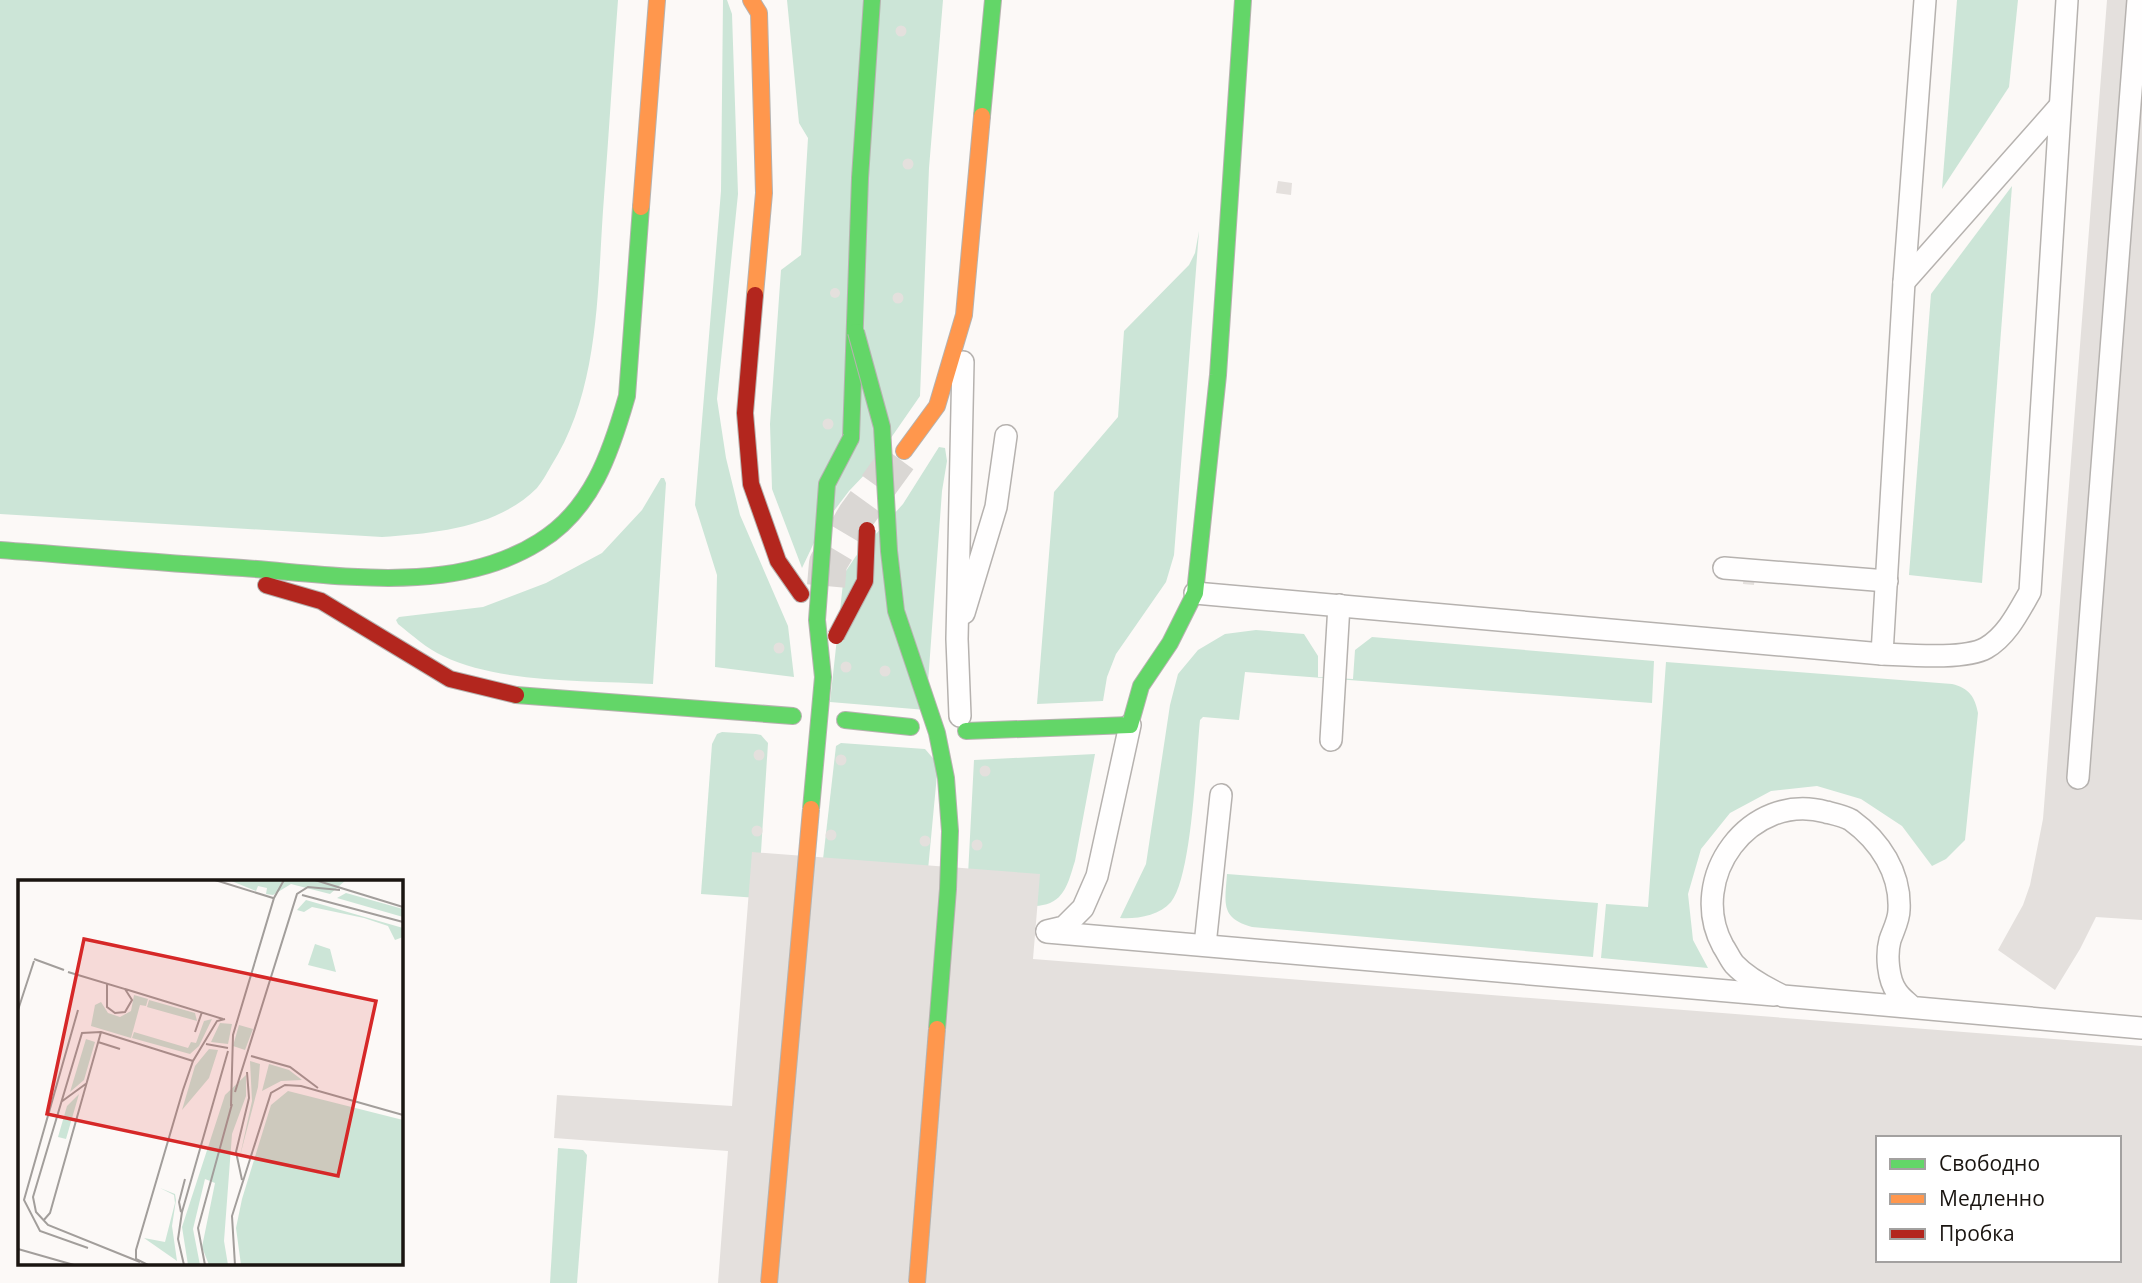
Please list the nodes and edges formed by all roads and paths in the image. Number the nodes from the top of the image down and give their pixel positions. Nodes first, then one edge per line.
1 (657, 0) edge
2 (751, 0) edge
3 (872, 0) edge
4 (993, 0) edge
5 (1243, 0) edge
6 (1926, 0) edge
7 (2067, 0) edge
8 (2138, 0) edge
9 (744, 103) dead end
10 (2059, 107) junction
11 (779, 125) dead end
12 (764, 193) junction
13 (1904, 282) junction
14 (964, 314) junction
15 (856, 332) junction
16 (1006, 436) dead end
17 (851, 438) junction
18 (904, 451) tunnel mouth
19 (852, 471) dead end
20 (865, 516) dead end
21 (0, 550) edge
22 (205, 565) junction
23 (1724, 568) dead end
24 (1887, 581) junction
25 (1195, 593) junction
26 (801, 594) dead end
27 (840, 597) tunnel mouth
28 (1339, 605) junction
29 (836, 636) junction
30 (957, 639) junction
31 (1882, 654) junction
32 (823, 677) junction
33 (793, 716) dead end
34 (845, 720) dead end
35 (963, 724) joint
36 (1130, 725) junction
37 (911, 727) dead end
38 (1331, 740) dead end
39 (2078, 778) dead end
40 (1221, 795) dead end
41 (1205, 945) junction
42 (1783, 996) junction
43 (1912, 1007) junction
44 (2142, 1028) edge
45 (769, 1283) edge
46 (917, 1283) edge

1 - 22 street
2 - 12 street
3 - 15 street
4 - 14 street
5 - 25 street
6 - 13 lane
7 - 10 lane
8 - 39 lane
9 - 12 street
10 - 13 lane
10 - 31 lane
11 - 12 street
12 - 26 street
13 - 24 lane
14 - 18 street
14 - 30 lane
15 - 17 street, bridge
15 - 46 street, bridge
16 - 30 lane
17 - 19 street
17 - 32 street, bridge
20 - 29 street, bridge
21 - 22 street
22 - 33 street
23 - 24 lane
24 - 31 lane
25 - 28 lane
25 - 36 street
27 - 29 street
28 - 31 lane
28 - 38 lane
29 - 32 street, bridge
30 - 35 lane
32 - 45 street, bridge
34 - 37 street
35 - 36 street
36 - 41 lane
40 - 41 lane
41 - 42 lane
42 - 43 lane
42 - 43 lane
43 - 44 lane

